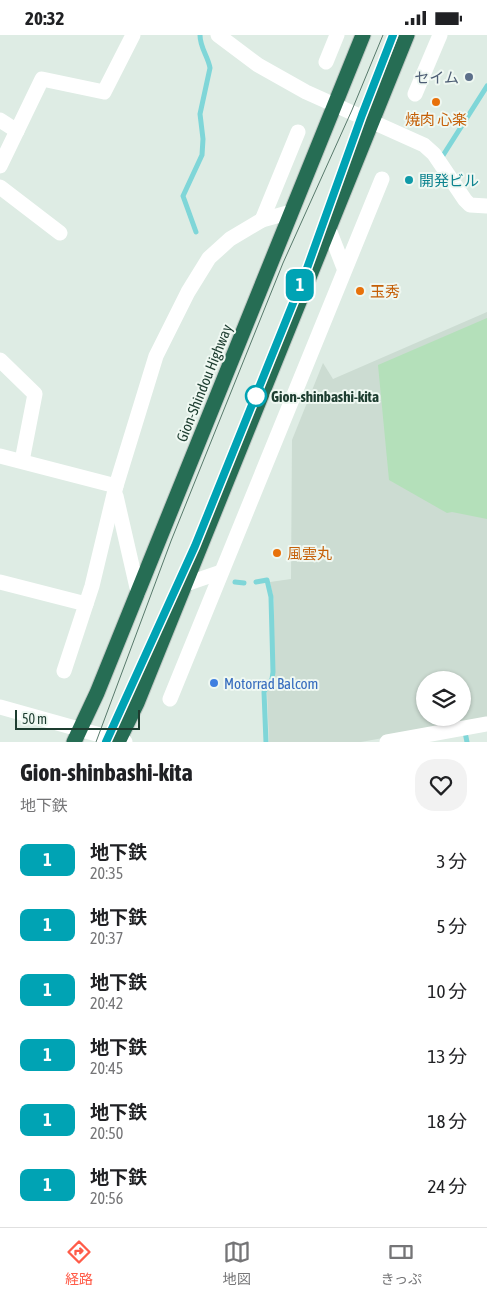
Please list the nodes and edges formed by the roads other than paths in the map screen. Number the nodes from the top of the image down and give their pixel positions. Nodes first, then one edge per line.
1 (133, 35) edge
2 (218, 35) edge
3 (337, 35) edge
4 (363, 35) edge
5 (407, 35) edge
6 (440, 35) edge
7 (326, 62) dead end
8 (415, 94) dead end
9 (336, 106) junction
10 (0, 119) edge
11 (372, 121) junction
12 (17, 131) junction
13 (298, 132) dead end
14 (0, 166) edge
15 (382, 179) dead end
16 (0, 187) edge
17 (487, 206) edge
18 (291, 212) junction
19 (262, 219) junction
20 (328, 227) junction
21 (60, 233) dead end
22 (344, 269) junction
23 (0, 360) edge
24 (0, 456) edge
25 (22, 461) junction
26 (116, 489) junction
27 (221, 572) junction
28 (0, 582) edge
29 (183, 585) junction
30 (138, 592) junction
31 (86, 604) junction
32 (64, 671) dead end
33 (170, 699) dead end
34 (0, 707) edge
35 (487, 724) edge
36 (77, 736) edge
37 (120, 741) edge
38 (387, 742) edge

1 - 12 street
2 - 9 street
3 - 7 street
4 - 9 highway, Gion-Shindou Highway
5 - 11 highway
6 - 8 street
9 - 11 street
9 - 18 highway, Gion-Shindou Highway
10 - 12 street
11 - 17 street
11 - 20 highway
12 - 14 street
13 - 19 street
15 - 22 street
16 - 21 street
18 - 19 street
18 - 30 highway, Gion-Shindou Highway
19 - 26 street
20 - 22 street
20 - 29 highway
22 - 27 street
23 - 25 street
24 - 25 street
25 - 26 street
26 - 30 street
26 - 31 street
27 - 29 street
27 - 33 street
28 - 31 street
29 - 37 highway
30 - 36 highway, Gion-Shindou Highway
31 - 32 street
34 - 36 street
35 - 38 street
36 - 37 street

